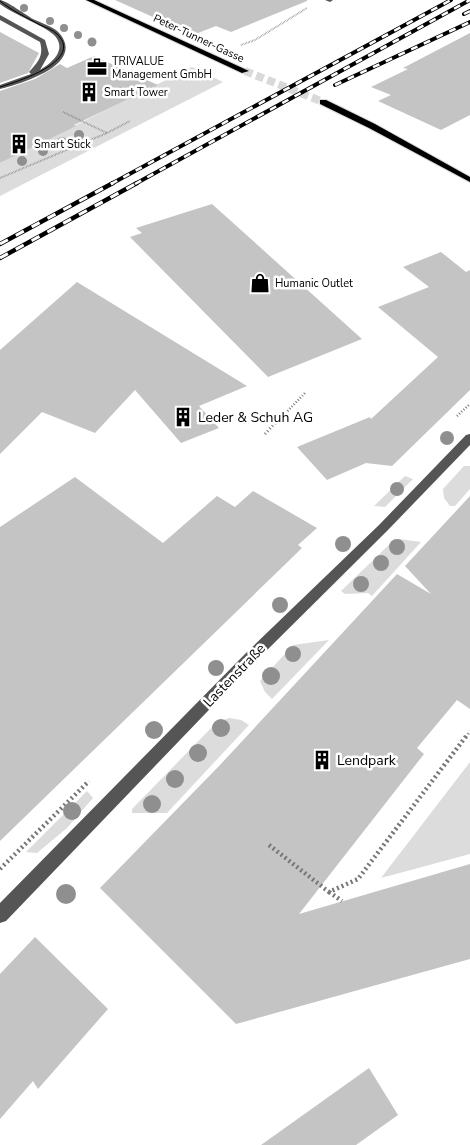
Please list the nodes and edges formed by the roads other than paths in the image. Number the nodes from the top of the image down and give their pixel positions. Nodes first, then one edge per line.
1 (89, 0) edge
2 (0, 1) edge
3 (0, 17) edge
4 (245, 71) tunnel mouth
5 (21, 79) junction
6 (0, 88) edge
7 (323, 102) tunnel mouth
8 (470, 180) edge
9 (470, 438) edge
10 (0, 915) edge

1 - 4 main road, Peter-Tunner-Gasse
2 - 5 street
3 - 5 street
5 - 6 street
7 - 8 main road
9 - 10 street, Lastenstraße

